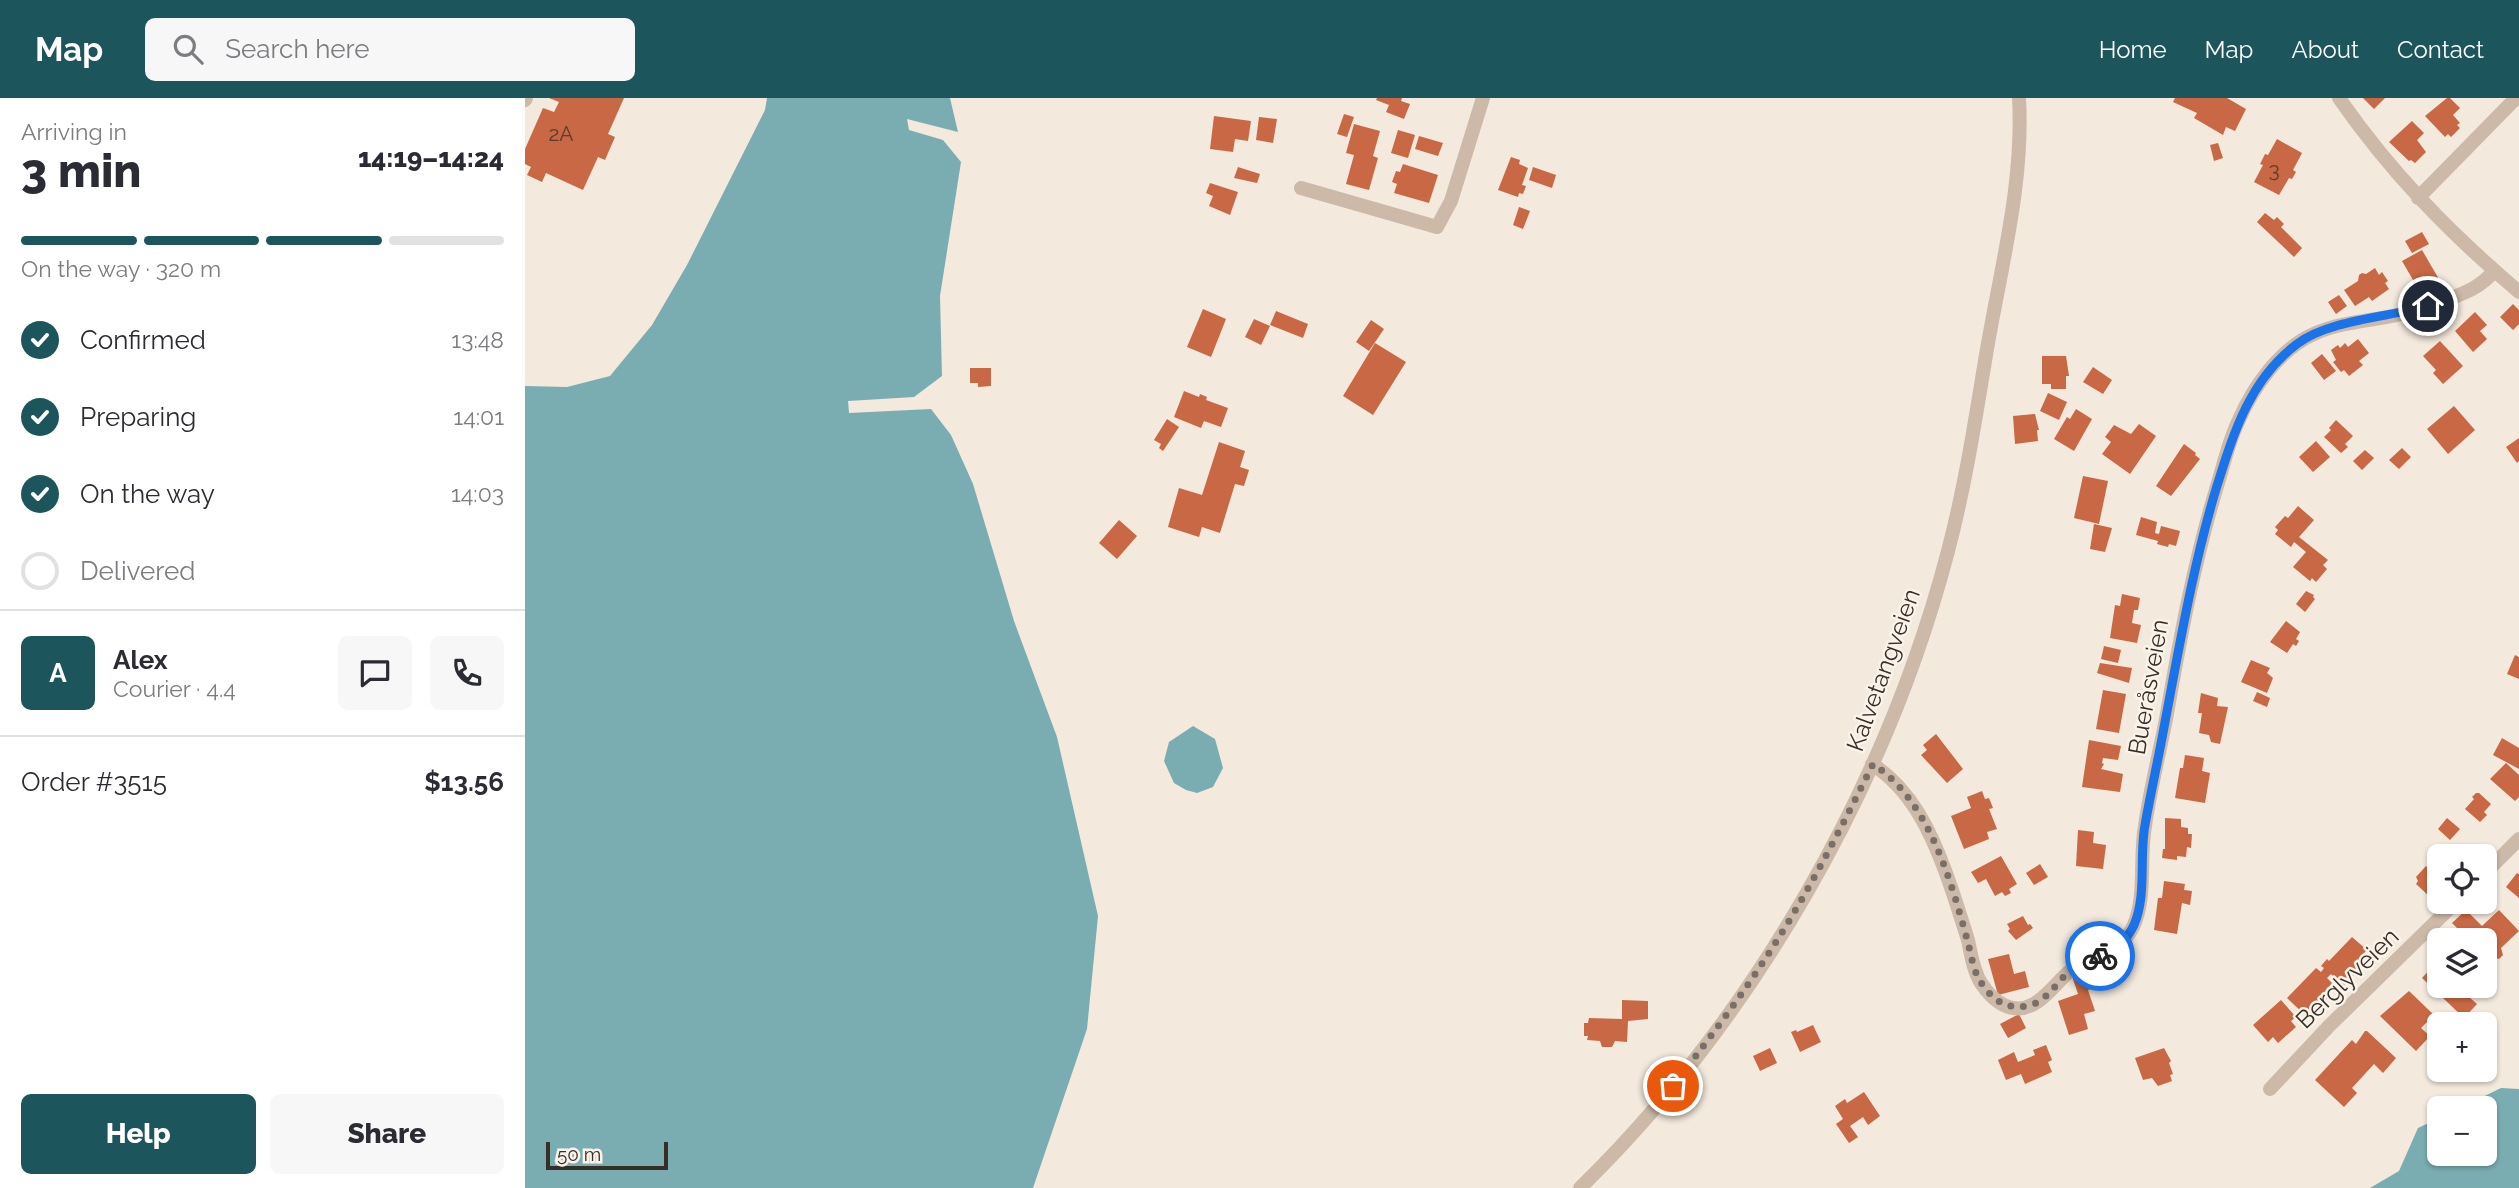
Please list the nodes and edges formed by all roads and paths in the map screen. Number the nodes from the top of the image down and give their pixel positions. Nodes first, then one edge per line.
1 (1483, 98) edge
2 (2019, 98) edge
3 (2339, 98) edge
4 (2516, 98) edge
5 (1301, 188) dead end
6 (2418, 198) junction
7 (2494, 271) junction
8 (2519, 292) edge
9 (1873, 764) junction
10 (2519, 839) edge
11 (2497, 861) edge
12 (2444, 914) edge
13 (2270, 1089) dead end
14 (1588, 1185) edge

1 - 5 street
2 - 9 street, Kalvetangveien
3 - 6 street
4 - 6 street
6 - 7 street
7 - 8 street
7 - 9 street, Bueråsveien
9 - 14 street, Kalvetangveien
10 - 11 street
12 - 13 street, Berglyveien

